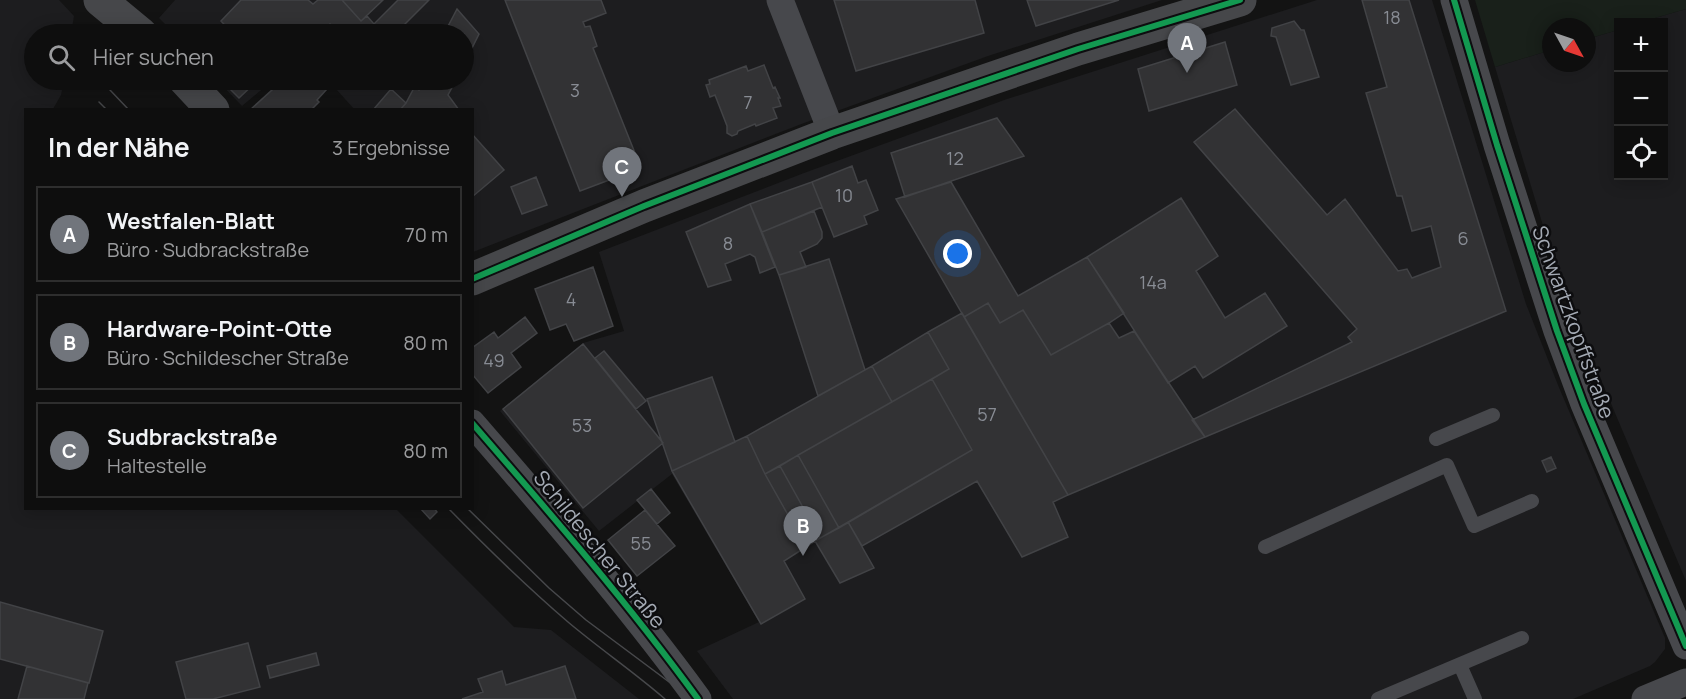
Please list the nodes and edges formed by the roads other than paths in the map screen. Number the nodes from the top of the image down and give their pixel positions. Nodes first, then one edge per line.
1 (100, 0) edge
2 (780, 0) edge
3 (1240, 0) edge
4 (1454, 0) edge
5 (129, 24) edge
6 (194, 90) edge
7 (211, 108) edge
8 (832, 133) junction
9 (474, 278) edge
10 (1493, 415) dead end
11 (474, 425) edge
12 (1436, 439) dead end
13 (1532, 501) dead end
14 (1265, 546) dead end
15 (1522, 638) dead end
16 (1686, 646) edge
17 (1460, 665) junction
18 (1686, 682) edge
19 (1400, 694) edge
20 (698, 699) edge
21 (1378, 699) edge
22 (1475, 699) edge
23 (1645, 699) edge

1 - 5 street
2 - 8 street
3 - 8 street
4 - 16 street, Schwartzkopffstraße
6 - 7 street
8 - 9 street
10 - 12 lane
11 - 20 street, Schildescher Straße
13 - 14 lane
15 - 17 lane
17 - 19 lane
17 - 22 lane
18 - 23 street
19 - 21 lane

